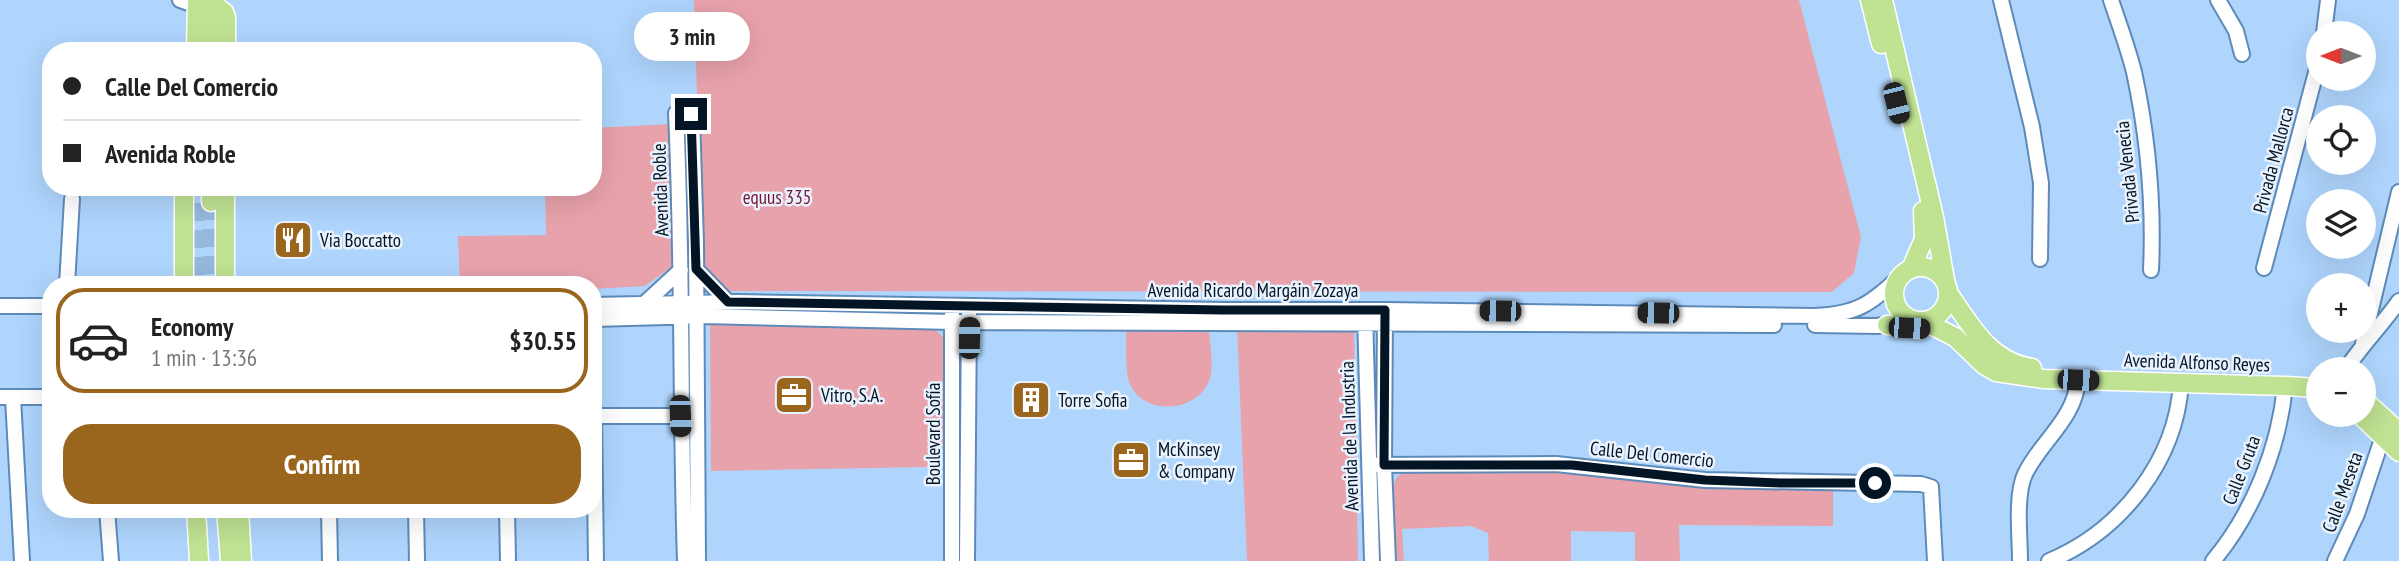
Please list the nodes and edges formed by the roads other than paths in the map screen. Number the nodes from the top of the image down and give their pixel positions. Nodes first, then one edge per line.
1 (1870, 0) edge
2 (1883, 0) edge
3 (2001, 0) edge
4 (2111, 0) edge
5 (2218, 0) edge
6 (2328, 0) edge
7 (201, 2) edge
8 (2325, 21) edge
9 (190, 42) edge
10 (197, 42) edge
11 (212, 42) edge
12 (226, 42) edge
13 (2242, 54) dead end
14 (2311, 91) edge
15 (687, 180) dead end
16 (2399, 192) edge
17 (184, 196) edge
18 (225, 196) edge
19 (72, 199) dead end
20 (2039, 259) dead end
21 (2264, 268) dead end
22 (689, 269) junction
23 (2151, 270) dead end
24 (1906, 273) junction
25 (68, 276) edge
26 (185, 276) edge
27 (223, 276) edge
28 (1947, 287) junction
29 (2376, 291) edge
30 (2399, 301) edge
31 (728, 302) junction
32 (644, 304) junction
33 (602, 305) edge
34 (0, 306) edge
35 (42, 306) edge
36 (952, 306) junction
37 (969, 307) junction
38 (688, 309) junction
39 (2376, 315) edge
40 (1365, 316) junction
41 (1385, 317) junction
42 (602, 318) edge
43 (1917, 320) junction
44 (2385, 321) junction
45 (952, 322) junction
46 (969, 322) junction
47 (1886, 325) junction
48 (1942, 329) junction
49 (2376, 330) edge
50 (2363, 343) edge
51 (2354, 357) edge
52 (2306, 375) edge
53 (2078, 380) junction
54 (2181, 383) junction
55 (2286, 386) junction
56 (2306, 387) edge
57 (42, 397) edge
58 (7, 398) edge
59 (2376, 415) edge
60 (602, 416) edge
61 (688, 416) junction
62 (2376, 425) edge
63 (2391, 434) edge
64 (2399, 452) edge
65 (1384, 465) junction
66 (1368, 466) junction
67 (108, 518) edge
68 (197, 518) edge
69 (207, 518) edge
70 (227, 518) edge
71 (240, 518) edge
72 (330, 518) edge
73 (416, 518) edge
74 (507, 518) edge
75 (595, 518) edge
76 (22, 561) edge
77 (111, 561) edge
78 (200, 561) edge
79 (209, 561) edge
80 (230, 561) edge
81 (242, 561) edge
82 (330, 561) edge
83 (417, 561) edge
84 (508, 561) edge
85 (596, 561) edge
86 (685, 561) edge
87 (698, 561) edge
88 (951, 561) edge
89 (967, 561) edge
90 (1372, 561) edge
91 (1388, 561) edge
92 (1934, 561) edge
93 (2020, 561) edge
94 (2049, 561) edge
95 (2213, 561) edge
96 (2335, 561) edge

1 - 24 main road
2 - 28 main road, Avenida Alfonso Reyes
3 - 20 street
4 - 23 street, Privada Venecia
5 - 13 street
6 - 8 street
7 - 9 main road
7 - 10 main road
7 - 11 main road
7 - 12 main road
14 - 21 street, Privada Mallorca
15 - 22 street, Avenida Roble
16 - 29 street
17 - 26 main road
18 - 27 main road
19 - 25 street
22 - 31 street
22 - 32 street
22 - 38 street, Avenida Roble
24 - 28 main road
24 - 41 street, Avenida Ricardo Margáin Zozaya
24 - 43 main road
28 - 43 main road
28 - 52 main road, Avenida Alfonso Reyes
30 - 44 street
31 - 36 street, Avenida Ricardo Margáin Zozaya
31 - 38 street, Avenida Ricardo Margáin Zozaya
32 - 33 street, Avenida Ricardo Margáin Zozaya
32 - 38 street, Avenida Ricardo Margáin Zozaya
34 - 35 street
36 - 37 street, Avenida Ricardo Margáin Zozaya
36 - 45 street, Boulevard Sofía
37 - 40 street, Avenida Ricardo Margáin Zozaya
37 - 46 street, Boulevard Sofía
38 - 42 street, Avenida Ricardo Margáin Zozaya
38 - 45 street, Avenida Ricardo Margáin Zozaya
38 - 61 street, Avenida Roble
39 - 44 street
40 - 41 street, Avenida Ricardo Margáin Zozaya
40 - 46 street, Avenida Ricardo Margáin Zozaya
40 - 66 street, Avenida de la Industria
41 - 47 street, Avenida Ricardo Margáin Zozaya
41 - 65 street, Avenida de la Industria
43 - 47 street, Avenida Ricardo Margáin Zozaya
43 - 48 main road, Avenida Alfonso Reyes
44 - 49 street
45 - 46 street, Avenida Ricardo Margáin Zozaya
45 - 88 street, Boulevard Sofía
46 - 89 street, Boulevard Sofía
47 - 48 main road
48 - 53 main road, Avenida Alfonso Reyes
50 - 51 street
53 - 54 main road, Avenida Alfonso Reyes
53 - 93 street
54 - 55 main road, Avenida Alfonso Reyes
54 - 94 street
55 - 56 main road, Avenida Alfonso Reyes
55 - 95 street, Calle Gruta
57 - 58 street
58 - 76 street
59 - 63 main road
60 - 61 street
61 - 86 street, Avenida Roble
61 - 87 street, Avenida Roble
62 - 63 main road
63 - 64 main road
63 - 96 street, Calle Meseta
65 - 66 street, Calle Del Comercio
65 - 91 street, Avenida de la Industria
65 - 92 street, Calle Del Comercio
66 - 90 street, Avenida de la Industria
67 - 77 street
68 - 78 main road
69 - 79 main road
70 - 80 main road
71 - 81 main road
72 - 82 street
73 - 83 street
74 - 84 street
75 - 85 street

